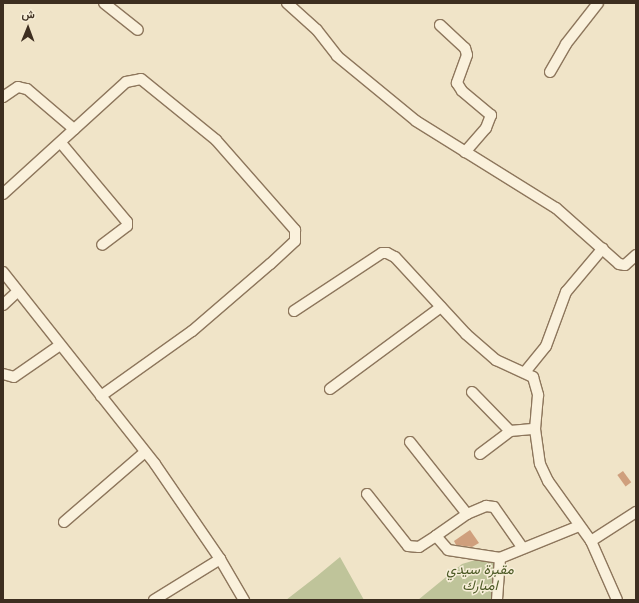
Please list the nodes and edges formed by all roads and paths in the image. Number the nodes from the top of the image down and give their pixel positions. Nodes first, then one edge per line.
1 (104, 3) edge
2 (287, 3) edge
3 (598, 3) edge
4 (440, 25) dead end
5 (138, 30) dead end
6 (550, 72) dead end
7 (3, 96) edge
8 (74, 129) junction
9 (61, 143) junction
10 (465, 152) junction
11 (3, 194) edge
12 (102, 245) dead end
13 (603, 248) junction
14 (636, 255) edge
15 (3, 272) edge
16 (18, 292) junction
17 (3, 305) edge
18 (441, 307) junction
19 (294, 311) dead end
20 (60, 345) junction
21 (525, 372) junction
22 (3, 374) edge
23 (330, 390) dead end
24 (472, 392) dead end
25 (101, 396) junction
26 (535, 429) junction
27 (510, 431) junction
28 (410, 442) dead end
29 (145, 452) junction
30 (480, 454) dead end
31 (367, 494) dead end
32 (636, 512) edge
33 (467, 514) junction
34 (64, 522) dead end
35 (579, 526) junction
36 (436, 536) junction
37 (591, 541) junction
38 (522, 547) junction
39 (500, 558) junction
40 (220, 559) junction
41 (154, 600) edge
42 (244, 600) edge
43 (497, 600) edge
44 (618, 600) edge

1 - 5 street
2 - 10 street
3 - 6 street
4 - 10 street
7 - 8 street
8 - 9 street
8 - 25 street
9 - 11 street
9 - 12 street
10 - 13 street
13 - 14 street
13 - 21 street
15 - 16 street
16 - 17 street
16 - 20 street
18 - 19 street
18 - 21 street
18 - 23 street
20 - 22 street
20 - 25 street
21 - 26 street
24 - 27 street
25 - 29 street
26 - 27 street
26 - 35 street
27 - 30 street
28 - 33 street
29 - 34 street
29 - 40 street
31 - 36 street
32 - 37 street
33 - 36 street
33 - 38 street
35 - 37 street
35 - 38 street
36 - 39 street
37 - 44 street
38 - 39 street
39 - 43 street
40 - 41 street
40 - 42 street

